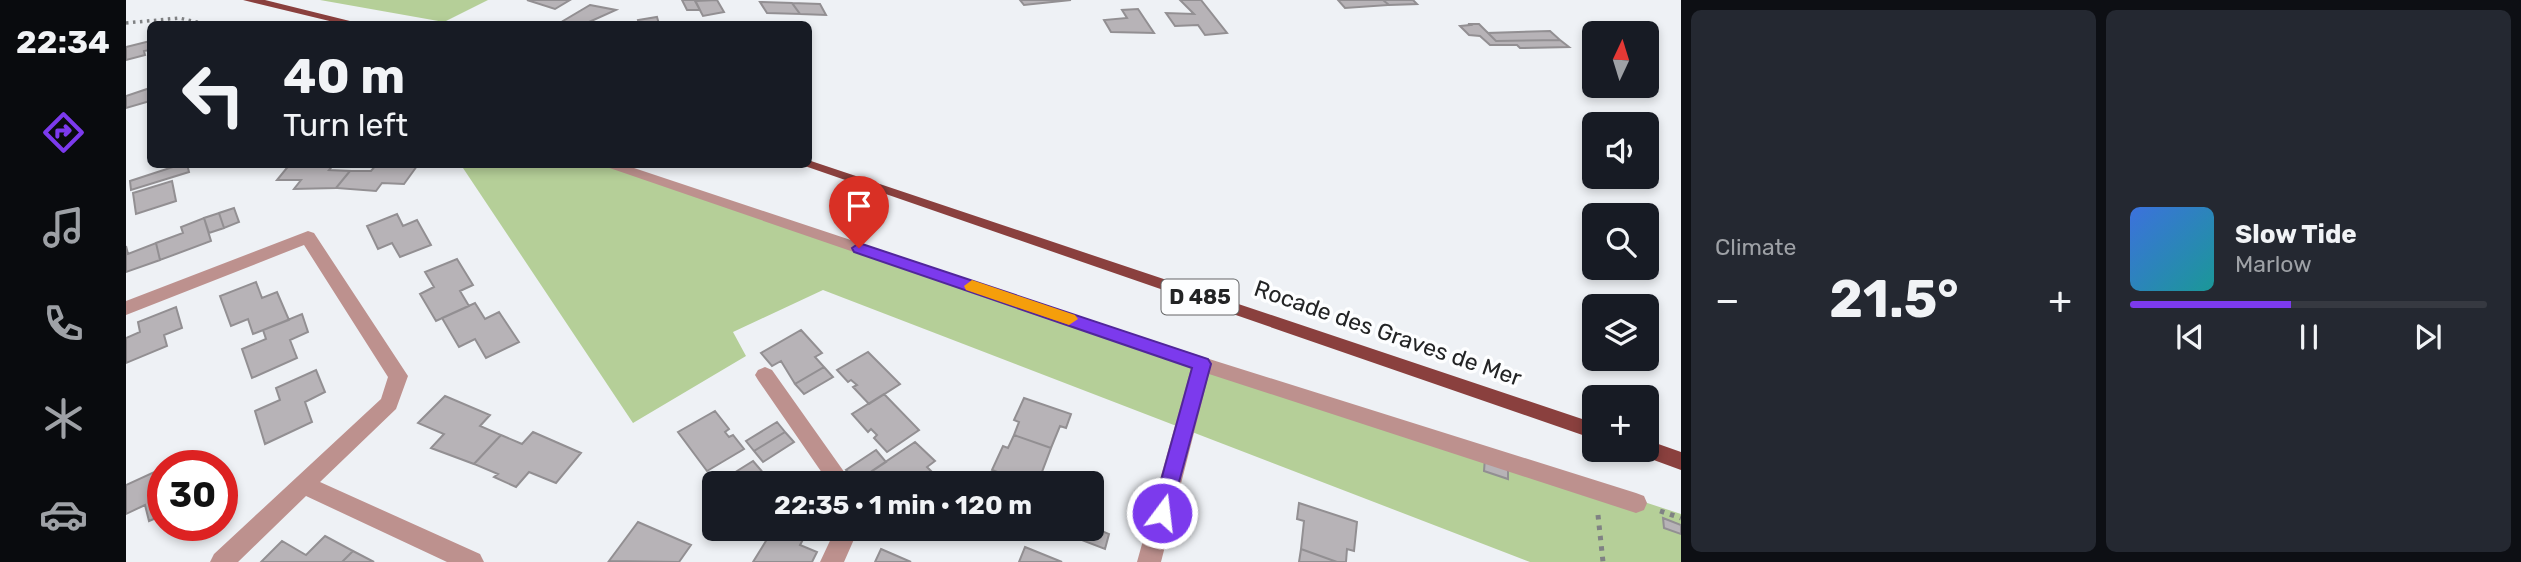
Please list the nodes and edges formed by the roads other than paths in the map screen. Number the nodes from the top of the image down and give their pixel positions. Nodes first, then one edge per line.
1 (249, 0) edge
2 (343, 21) edge
3 (812, 166) edge
4 (617, 168) edge
5 (126, 308) edge
6 (1202, 364) junction
7 (765, 375) dead end
8 (1582, 427) edge
9 (1659, 453) edge
10 (1681, 461) edge
11 (833, 471) edge
12 (304, 485) junction
13 (1636, 503) dead end
14 (842, 541) edge
15 (222, 562) edge
16 (472, 562) edge
17 (832, 562) edge
18 (1149, 562) edge

1 - 2 main road
3 - 8 main road, Rocade des Graves de Mer / D 485
4 - 6 street
5 - 12 street
6 - 13 street
6 - 18 street
7 - 11 street
9 - 10 main road
12 - 15 street
12 - 16 street
14 - 17 street

